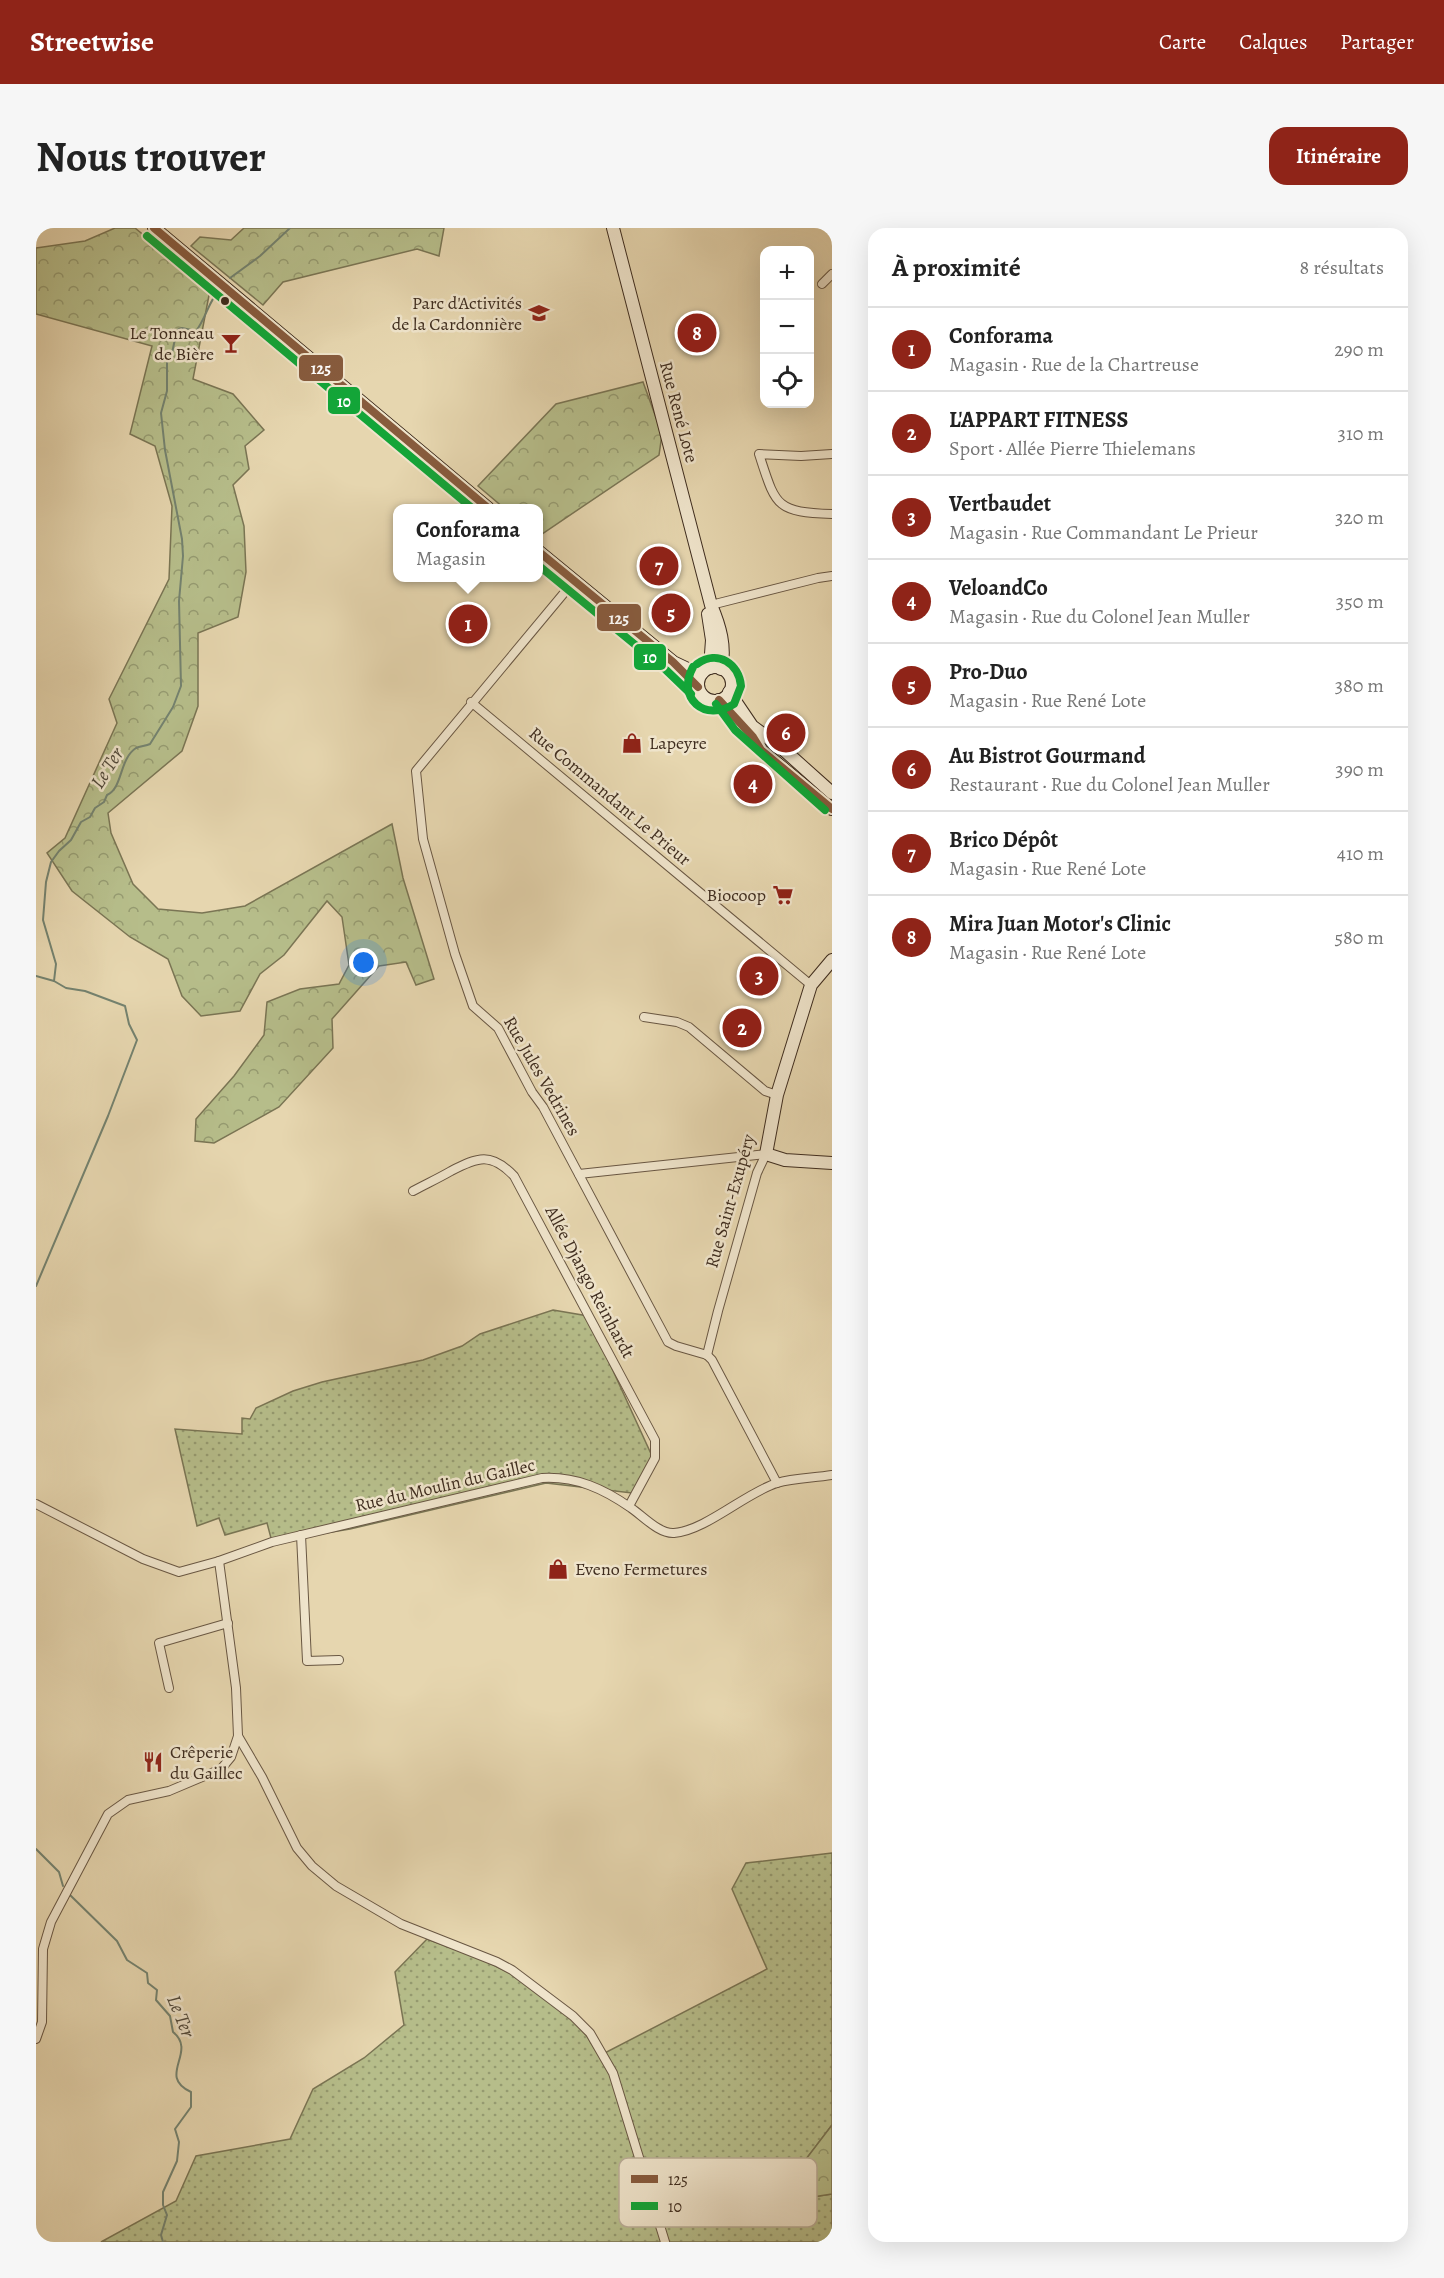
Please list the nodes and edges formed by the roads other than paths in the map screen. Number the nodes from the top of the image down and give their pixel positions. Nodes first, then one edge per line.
1 (154, 228) edge
2 (614, 228) edge
3 (832, 274) edge
4 (822, 284) dead end
5 (832, 454) edge
6 (483, 504) edge
7 (832, 514) edge
8 (543, 555) edge
9 (832, 576) edge
10 (574, 581) junction
11 (711, 605) junction
12 (673, 662) junction
13 (711, 670) junction
14 (698, 687) junction
15 (729, 692) junction
16 (719, 700) junction
17 (471, 702) junction
18 (832, 793) edge
19 (832, 809) edge
20 (832, 960) edge
21 (811, 985) junction
22 (644, 1017) dead end
23 (777, 1095) junction
24 (766, 1155) junction
25 (832, 1163) edge
26 (579, 1174) junction
27 (413, 1191) dead end
28 (707, 1355) junction
29 (832, 1475) edge
30 (777, 1483) junction
31 (36, 1504) edge
32 (628, 1506) junction
33 (301, 1535) junction
34 (219, 1561) junction
35 (228, 1623) junction
36 (339, 1660) dead end
37 (170, 1688) dead end
38 (238, 1736) junction
39 (36, 2039) edge
40 (639, 2158) edge
41 (660, 2227) edge
42 (665, 2242) edge

1 - 6 main road
2 - 11 main road, Rue René Lote
3 - 4 street
5 - 7 street
8 - 10 main road
9 - 11 street
10 - 12 main road
10 - 17 street
11 - 13 main road, Rue René Lote
12 - 13 main road
12 - 14 main road
13 - 14 main road
13 - 15 main road
14 - 16 main road
15 - 16 main road
15 - 18 main road
16 - 19 main road
17 - 21 street, Rue Commandant Le Prieur
17 - 26 street, Rue Jules Vedrines
20 - 21 main road, Rue Saint-Exupéry
21 - 23 main road, Rue Saint-Exupéry
22 - 23 street
23 - 24 main road, Rue Saint-Exupéry
24 - 25 main road
24 - 26 street
24 - 28 street, Rue Saint-Exupéry
26 - 28 street, Rue Jules Vedrines
27 - 32 street, Allée Django Reinhardt
28 - 30 street
29 - 30 street
30 - 32 street, Rue du Moulin du Gaillec
31 - 34 street, Rue du Moulin du Gaillec
32 - 33 street, Rue du Moulin du Gaillec
33 - 34 street, Rue du Moulin du Gaillec
33 - 36 street
34 - 35 street
35 - 37 street
35 - 38 street
38 - 39 street
38 - 40 street
41 - 42 street

